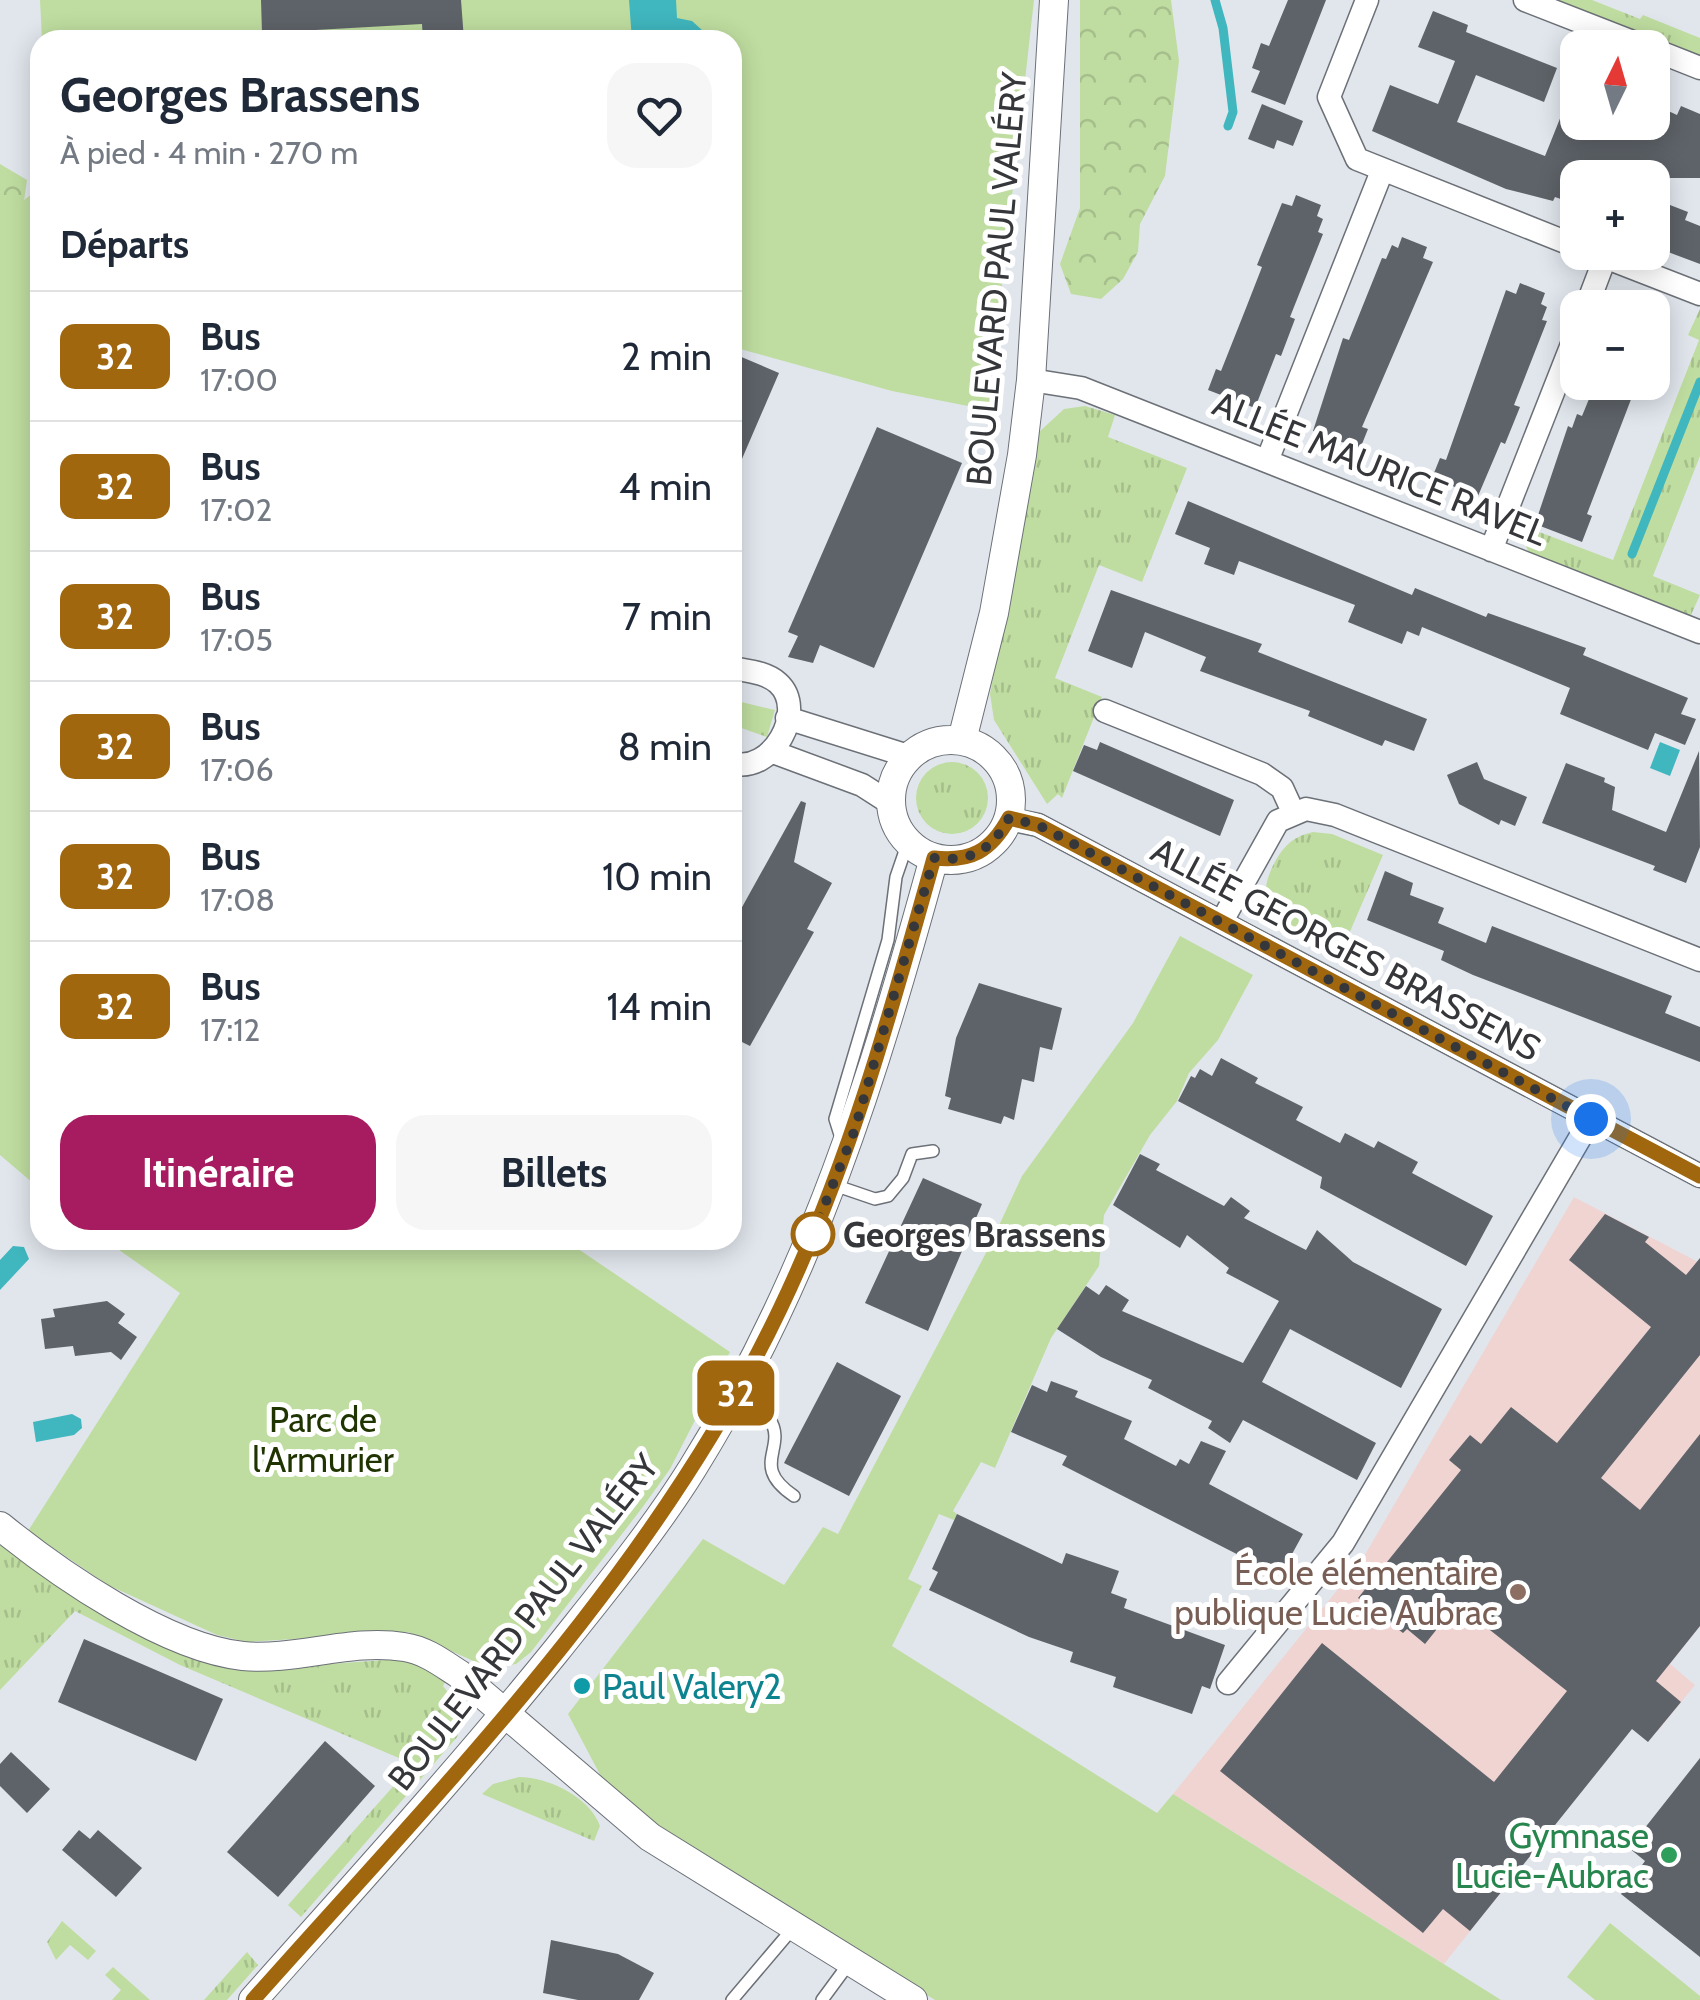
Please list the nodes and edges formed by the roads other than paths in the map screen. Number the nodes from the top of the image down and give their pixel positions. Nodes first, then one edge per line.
1 (1054, 0) edge
2 (1366, 0) edge
3 (1524, 0) edge
4 (1603, 30) edge
5 (1670, 56) edge
6 (1700, 68) edge
7 (1382, 171) junction
8 (1560, 240) edge
9 (1638, 270) edge
10 (1700, 294) edge
11 (1560, 374) edge
12 (1031, 380) junction
13 (1267, 461) junction
14 (1491, 550) junction
15 (1700, 632) edge
16 (742, 670) edge
17 (1105, 711) dead end
18 (787, 718) junction
19 (962, 740) junction
20 (774, 752) junction
21 (908, 756) junction
22 (742, 765) edge
23 (890, 803) junction
24 (1293, 812) junction
25 (1009, 818) junction
26 (908, 842) junction
27 (934, 858) junction
28 (1222, 921) junction
29 (1700, 960) edge
30 (1591, 1119) junction
31 (847, 1149) junction
32 (933, 1152) dead end
33 (1700, 1176) edge
34 (834, 1184) junction
35 (734, 1397) junction
36 (794, 1496) dead end
37 (0, 1526) edge
38 (1228, 1683) dead end
39 (504, 1714) junction
40 (794, 1927) junction
41 (850, 1962) junction
42 (253, 2000) edge
43 (732, 2000) edge
44 (822, 2000) edge
45 (913, 2000) edge

1 - 12 street, BOULEVARD PAUL VALÉRY
2 - 7 street
3 - 4 street
5 - 6 street
7 - 8 street
7 - 13 street
9 - 10 street
11 - 14 street
12 - 13 street, ALLÉE MAURICE RAVEL
12 - 19 street, BOULEVARD PAUL VALÉRY
13 - 14 street, ALLÉE MAURICE RAVEL
14 - 15 street, ALLÉE MAURICE RAVEL
16 - 18 street
17 - 24 street
18 - 20 street
18 - 21 street
19 - 21 street
19 - 25 street
20 - 22 street
20 - 23 street
21 - 23 street
23 - 26 street
24 - 28 street
24 - 29 street
25 - 27 street
25 - 28 street, ALLÉE GEORGES BRASSENS
26 - 27 street
26 - 31 lane
27 - 31 street, BOULEVARD PAUL VALÉRY
28 - 30 street, ALLÉE GEORGES BRASSENS
30 - 33 street, ALLÉE GEORGES BRASSENS
30 - 38 street
31 - 34 street, BOULEVARD PAUL VALÉRY
32 - 34 lane
34 - 35 street, BOULEVARD PAUL VALÉRY
35 - 36 lane
35 - 39 street, BOULEVARD PAUL VALÉRY
37 - 39 street
39 - 40 street
39 - 42 street, BOULEVARD PAUL VALÉRY
40 - 41 street
40 - 43 lane
41 - 44 lane
41 - 45 street

